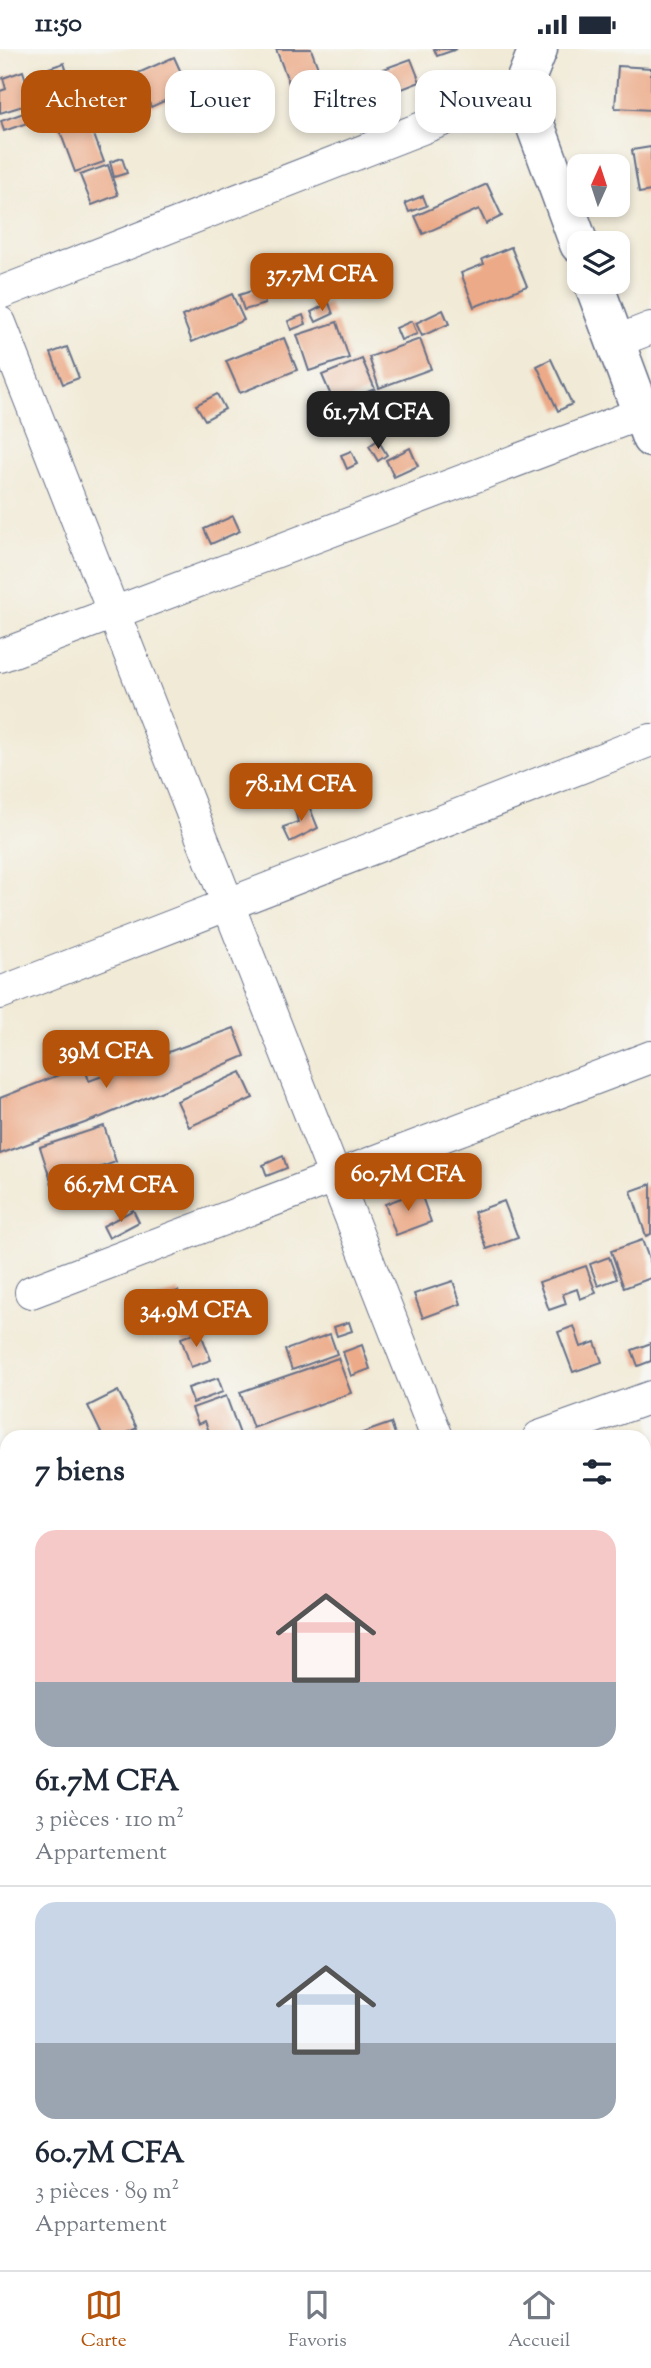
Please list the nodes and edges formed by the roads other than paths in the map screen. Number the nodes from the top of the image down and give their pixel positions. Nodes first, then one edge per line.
1 (538, 49) edge
2 (530, 70) edge
3 (415, 131) edge
4 (538, 133) edge
5 (574, 231) edge
6 (0, 293) edge
7 (597, 294) edge
8 (0, 323) edge
9 (651, 328) edge
10 (615, 342) junction
11 (647, 426) edge
12 (114, 613) junction
13 (0, 656) edge
14 (651, 740) edge
15 (228, 905) junction
16 (0, 993) edge
17 (651, 1057) edge
18 (335, 1177) junction
19 (31, 1292) dead end
20 (651, 1397) edge
21 (434, 1430) edge
22 (559, 1430) edge

1 - 2 street
3 - 6 street
4 - 5 street
7 - 10 street
8 - 12 street
9 - 10 street
10 - 11 street
11 - 12 street
12 - 13 street
12 - 15 street
14 - 15 street
15 - 16 street
15 - 18 street
17 - 18 street
18 - 19 street
18 - 21 street
20 - 22 street

